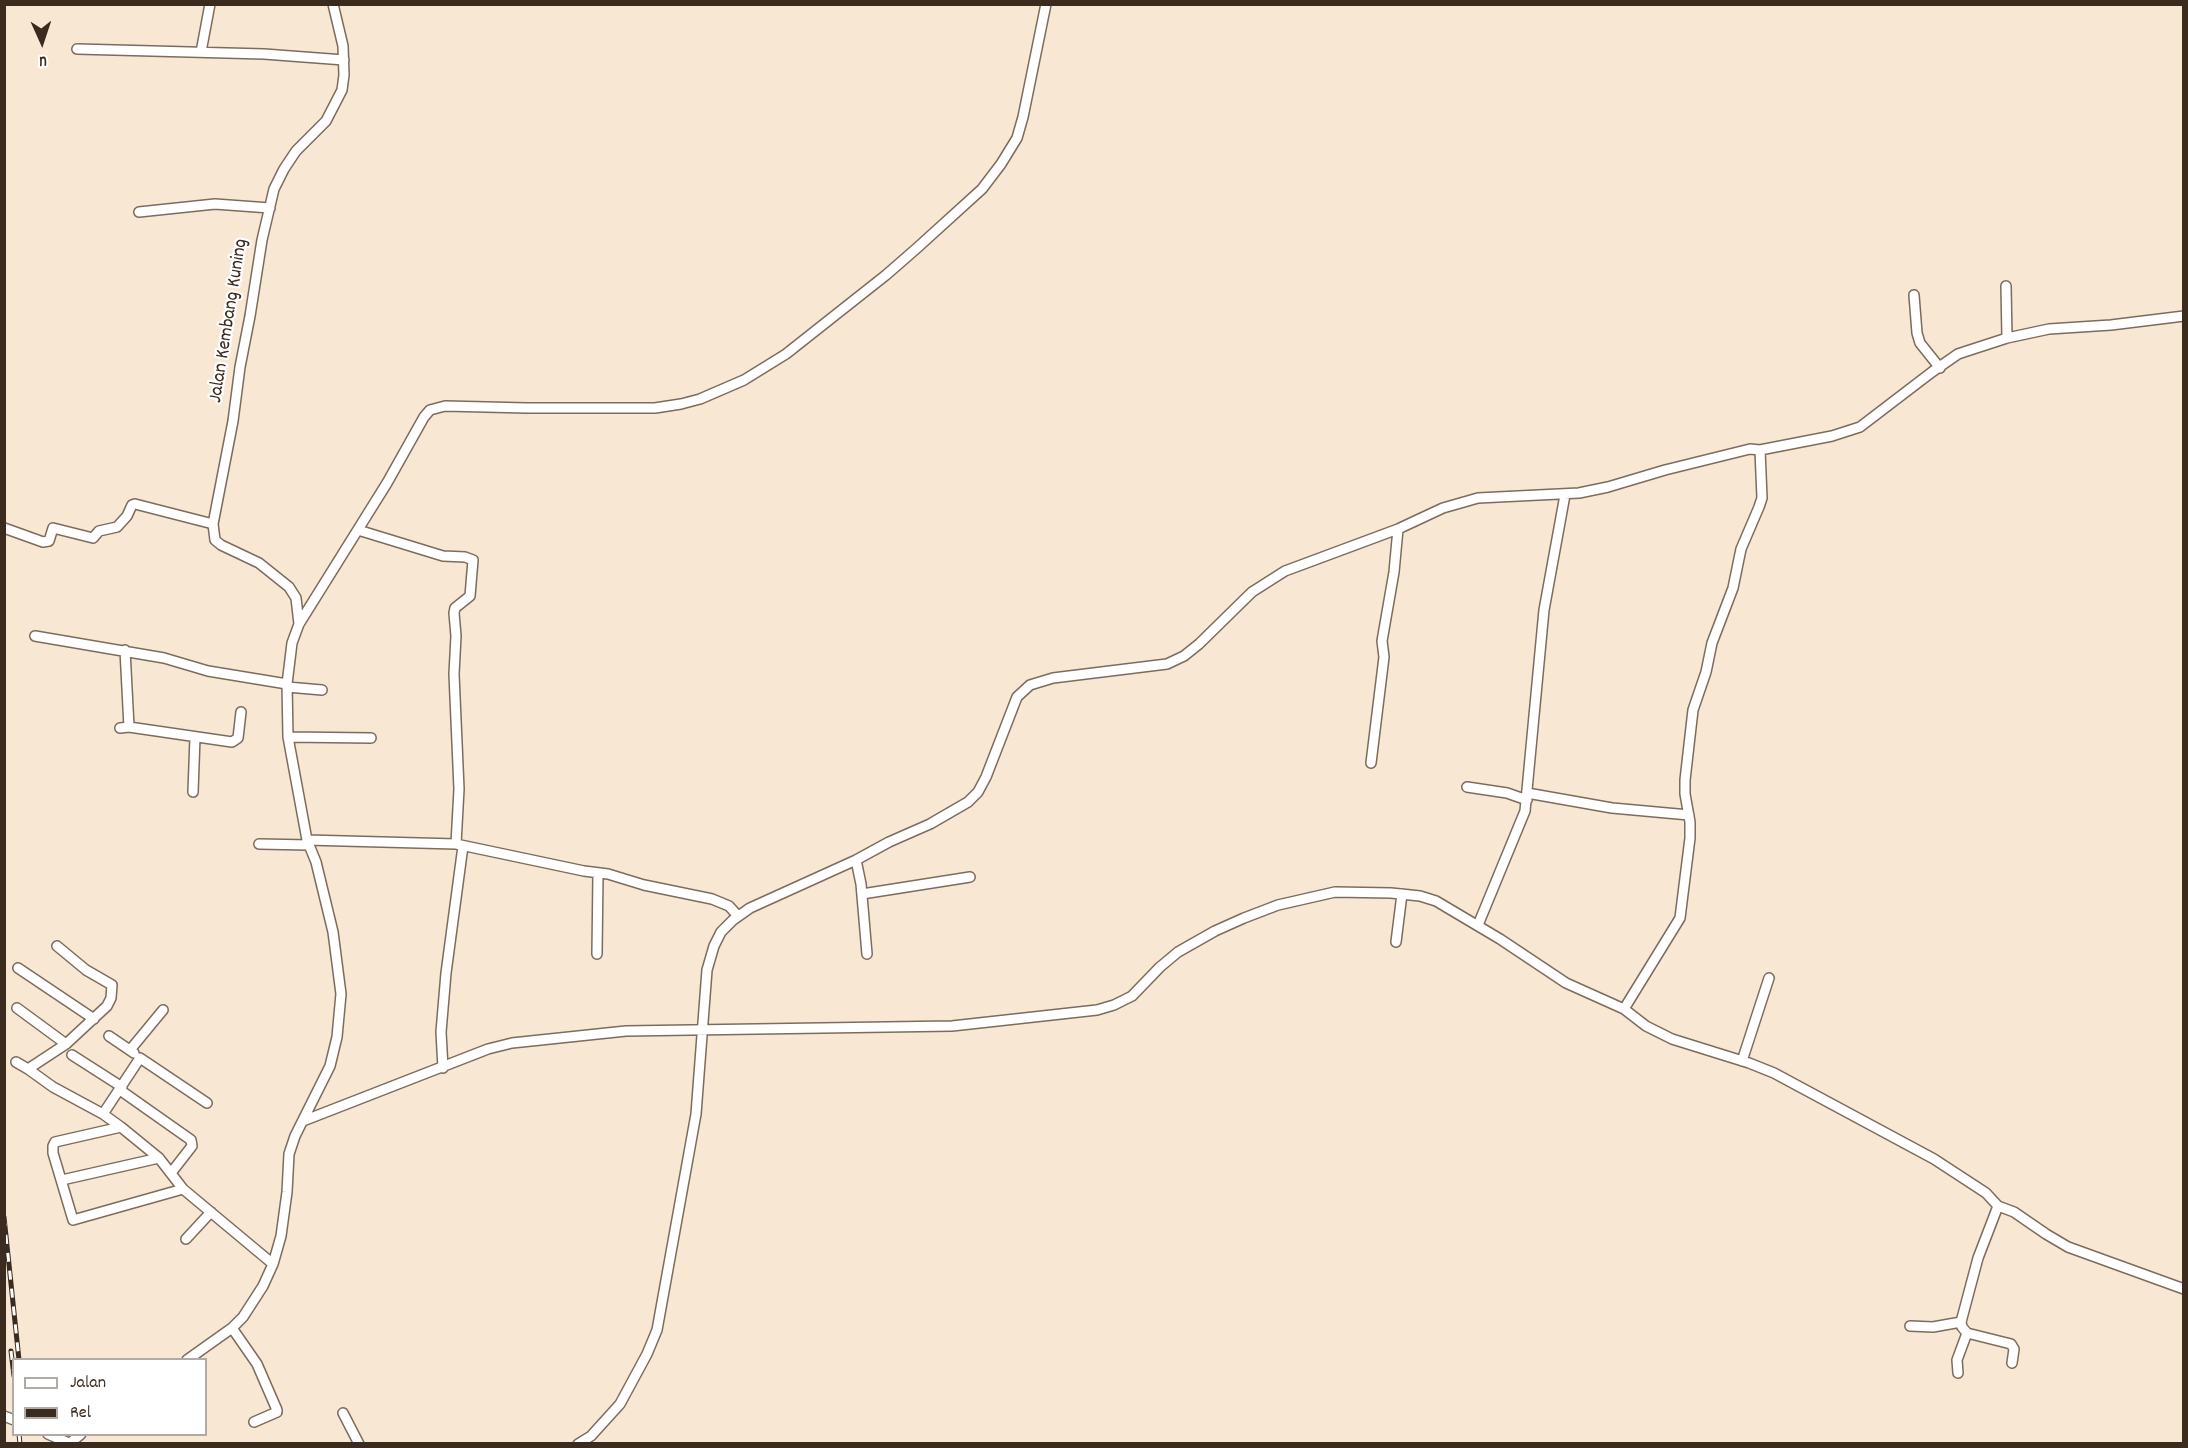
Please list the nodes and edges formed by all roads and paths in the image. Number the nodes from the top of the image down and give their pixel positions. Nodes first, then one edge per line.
1 (210, 4) edge
2 (333, 4) edge
3 (1046, 4) edge
4 (77, 49) dead end
5 (201, 52) junction
6 (344, 60) junction
7 (270, 208) junction
8 (139, 212) dead end
9 (2006, 286) dead end
10 (1914, 295) dead end
11 (2184, 316) edge
12 (2007, 338) junction
13 (1940, 368) junction
14 (1760, 450) junction
15 (1565, 495) junction
16 (213, 524) junction
17 (4, 528) edge
18 (1398, 529) junction
19 (358, 530) junction
20 (299, 624) junction
21 (35, 636) dead end
22 (125, 650) junction
23 (287, 686) junction
24 (322, 690) dead end
25 (241, 712) dead end
26 (195, 737) junction
27 (288, 737) junction
28 (371, 738) dead end
29 (1371, 763) dead end
30 (1467, 787) dead end
31 (193, 792) dead end
32 (1527, 797) junction
33 (1689, 815) junction
34 (308, 843) junction
35 (259, 844) dead end
36 (459, 845) junction
37 (856, 860) junction
38 (598, 873) junction
39 (970, 877) dead end
40 (862, 894) junction
41 (1402, 894) junction
42 (738, 916) junction
43 (1478, 926) junction
44 (1396, 942) dead end
45 (57, 946) dead end
46 (597, 954) dead end
47 (867, 954) dead end
48 (18, 968) dead end
49 (1769, 978) dead end
50 (17, 1008) dead end
51 (1624, 1009) junction
52 (163, 1010) dead end
53 (94, 1019) junction
54 (702, 1030) junction
55 (109, 1036) dead end
56 (66, 1044) junction
57 (129, 1050) junction
58 (72, 1055) dead end
59 (140, 1058) junction
60 (1743, 1061) junction
61 (15, 1062) dead end
62 (443, 1068) junction
63 (28, 1069) junction
64 (121, 1088) junction
65 (207, 1103) dead end
66 (103, 1114) junction
67 (303, 1121) junction
68 (121, 1127) junction
69 (159, 1158) junction
70 (171, 1173) junction
71 (62, 1180) junction
72 (183, 1188) junction
73 (1998, 1206) junction
74 (211, 1212) junction
75 (186, 1239) dead end
76 (273, 1264) junction
77 (2184, 1288) edge
78 (1961, 1322) junction
79 (1910, 1326) dead end
80 (232, 1328) junction
81 (1967, 1333) junction
82 (188, 1358) edge
83 (2012, 1364) dead end
84 (1958, 1373) dead end
85 (343, 1413) dead end
86 (254, 1422) dead end
87 (53, 1436) edge
88 (70, 1443) edge
89 (360, 1443) edge
90 (578, 1443) edge

1 - 5 street
2 - 6 street, Jalan Kembang Kuning
3 - 19 street
4 - 5 street
5 - 6 street
6 - 7 street, Jalan Kembang Kuning
7 - 8 street
7 - 16 street, Jalan Kembang Kuning
9 - 12 street
10 - 13 street
11 - 12 street
12 - 13 street
13 - 14 street
14 - 15 street
14 - 33 street
15 - 18 street
15 - 32 street
16 - 17 street
16 - 20 street
18 - 29 street
18 - 37 street
19 - 20 street
19 - 36 street
20 - 23 street
21 - 22 street
22 - 23 street
22 - 26 street
23 - 24 street
23 - 27 street
25 - 26 street
26 - 31 street
27 - 28 street
27 - 34 street
30 - 32 street
32 - 33 street
32 - 43 street
33 - 51 street
34 - 35 street
34 - 36 street
34 - 67 street
36 - 38 street
36 - 62 street
37 - 40 street
37 - 42 street
38 - 42 street
38 - 46 street
39 - 40 street
40 - 47 street
41 - 43 street
41 - 44 street
41 - 54 street
42 - 54 street
43 - 51 street
45 - 53 street
48 - 53 street
49 - 60 street
50 - 56 street
51 - 60 street
52 - 57 street
53 - 56 street
54 - 62 street
54 - 90 street
55 - 57 street
56 - 63 street
57 - 59 street
58 - 64 street
59 - 64 street
59 - 65 street
60 - 73 street
61 - 63 street
62 - 67 street
63 - 66 street
64 - 66 street
64 - 70 street
66 - 68 street
67 - 76 street
68 - 69 street
68 - 71 street
69 - 70 street
69 - 71 street
70 - 72 street
71 - 72 street
72 - 74 street
73 - 77 street
73 - 78 street
74 - 75 street
74 - 76 street
76 - 80 street
78 - 79 street
78 - 81 street
80 - 82 street
80 - 86 street
81 - 83 street
81 - 84 street
85 - 89 street
87 - 88 street

